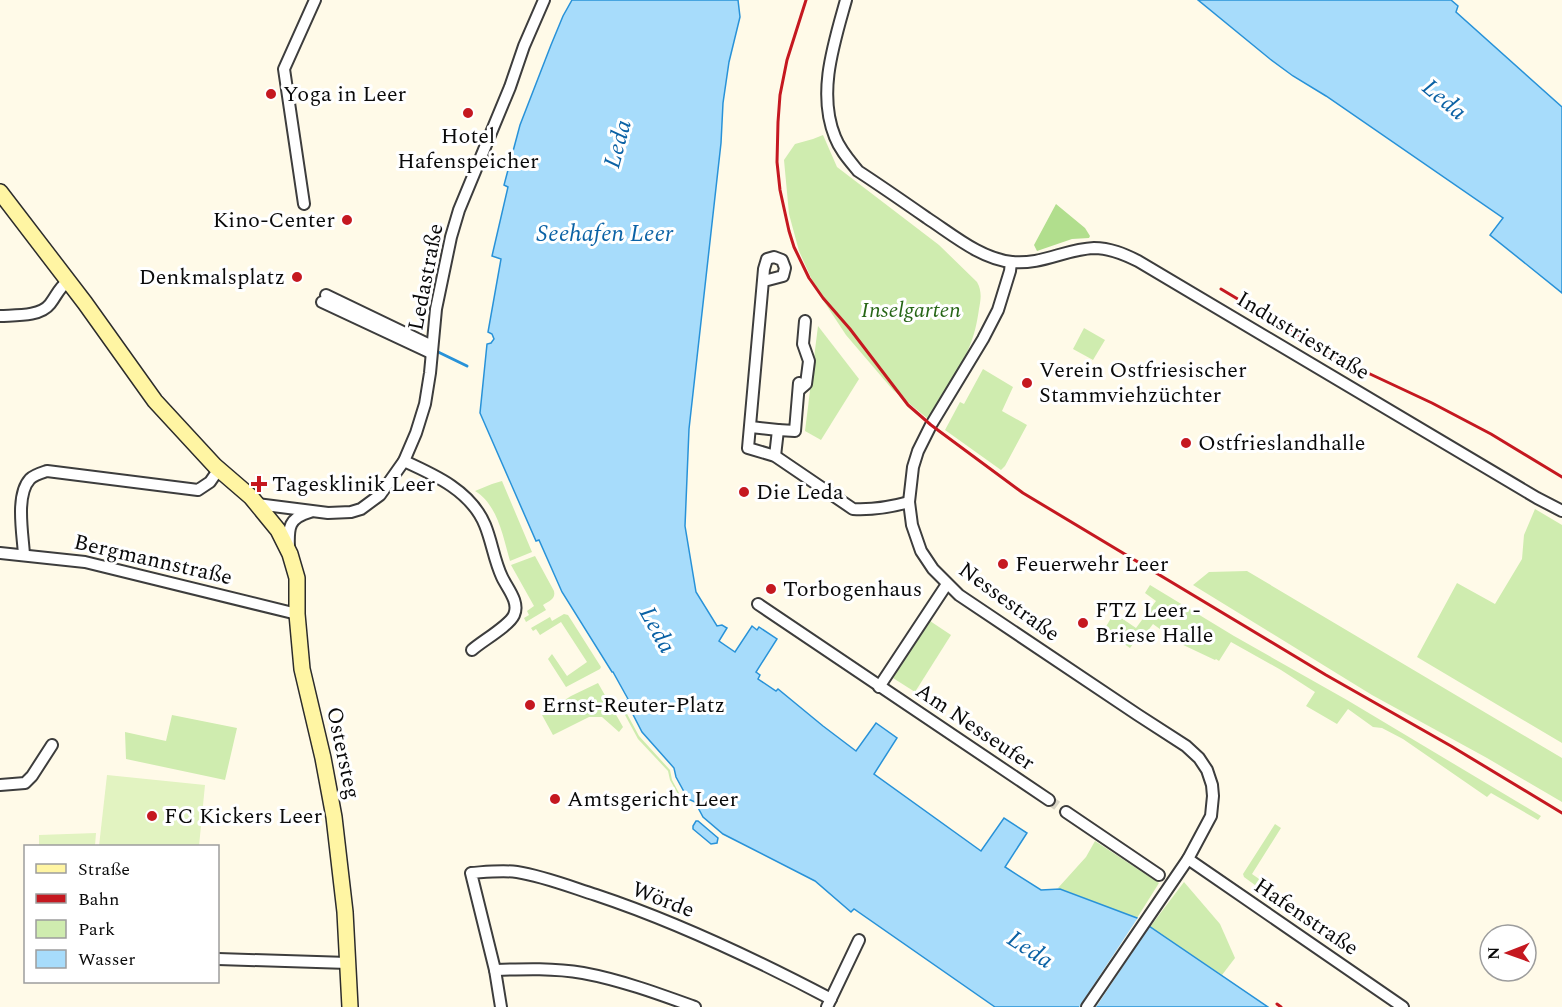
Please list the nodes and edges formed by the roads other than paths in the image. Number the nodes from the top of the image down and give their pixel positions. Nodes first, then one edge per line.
1 (315, 0) edge
2 (544, 0) edge
3 (846, 0) edge
4 (0, 192) edge
5 (304, 204) dead end
6 (1011, 262) junction
7 (68, 281) junction
8 (764, 281) dead end
9 (324, 299) dead end
10 (0, 316) edge
11 (805, 321) dead end
12 (432, 350) junction
13 (751, 427) junction
14 (778, 430) junction
15 (775, 456) junction
16 (404, 461) junction
17 (219, 470) junction
18 (909, 502) junction
19 (257, 504) junction
20 (314, 511) junction
21 (1562, 511) edge
22 (0, 553) edge
23 (290, 554) junction
24 (24, 555) junction
25 (947, 584) junction
26 (758, 604) dead end
27 (297, 614) junction
28 (472, 650) dead end
29 (879, 687) junction
30 (52, 745) dead end
31 (0, 785) edge
32 (1049, 800) tunnel mouth
33 (1066, 812) tunnel mouth
34 (1188, 859) junction
35 (1159, 875) dead end
36 (859, 940) dead end
37 (219, 959) edge
38 (348, 963) junction
39 (495, 970) junction
40 (829, 1003) edge
41 (350, 1007) edge
42 (501, 1007) edge
43 (695, 1007) edge
44 (1087, 1007) edge
45 (1403, 1007) edge

1 - 5 street
2 - 12 street, Ledastraße
3 - 6 street
4 - 7 main road, Ostersteg
6 - 18 street, Nessestraße
6 - 21 street, Industriestraße
7 - 10 street
7 - 17 main road, Ostersteg
8 - 13 street
9 - 12 street
11 - 14 street
12 - 16 street, Ledastraße
13 - 14 street
13 - 15 street
14 - 15 street
15 - 18 street
16 - 20 street, Ledastraße
16 - 28 street
17 - 19 main road, Ostersteg
17 - 24 street
18 - 25 street, Nessestraße
19 - 20 street, Ledastraße
19 - 23 main road, Ostersteg
20 - 23 street
22 - 24 street, Bergmannstraße
23 - 27 main road, Ostersteg
24 - 27 street, Bergmannstraße
25 - 29 street, Am Nesseufer
25 - 34 street, Nessestraße
26 - 29 street, Am Nesseufer
27 - 38 main road, Ostersteg
29 - 32 street, Am Nesseufer
30 - 31 street
33 - 35 street
34 - 44 street, Nessestraße
34 - 45 street, Hafenstraße
36 - 40 street
37 - 38 street
38 - 41 main road, Ostersteg
39 - 40 street, Wörde
39 - 42 street
39 - 43 street

